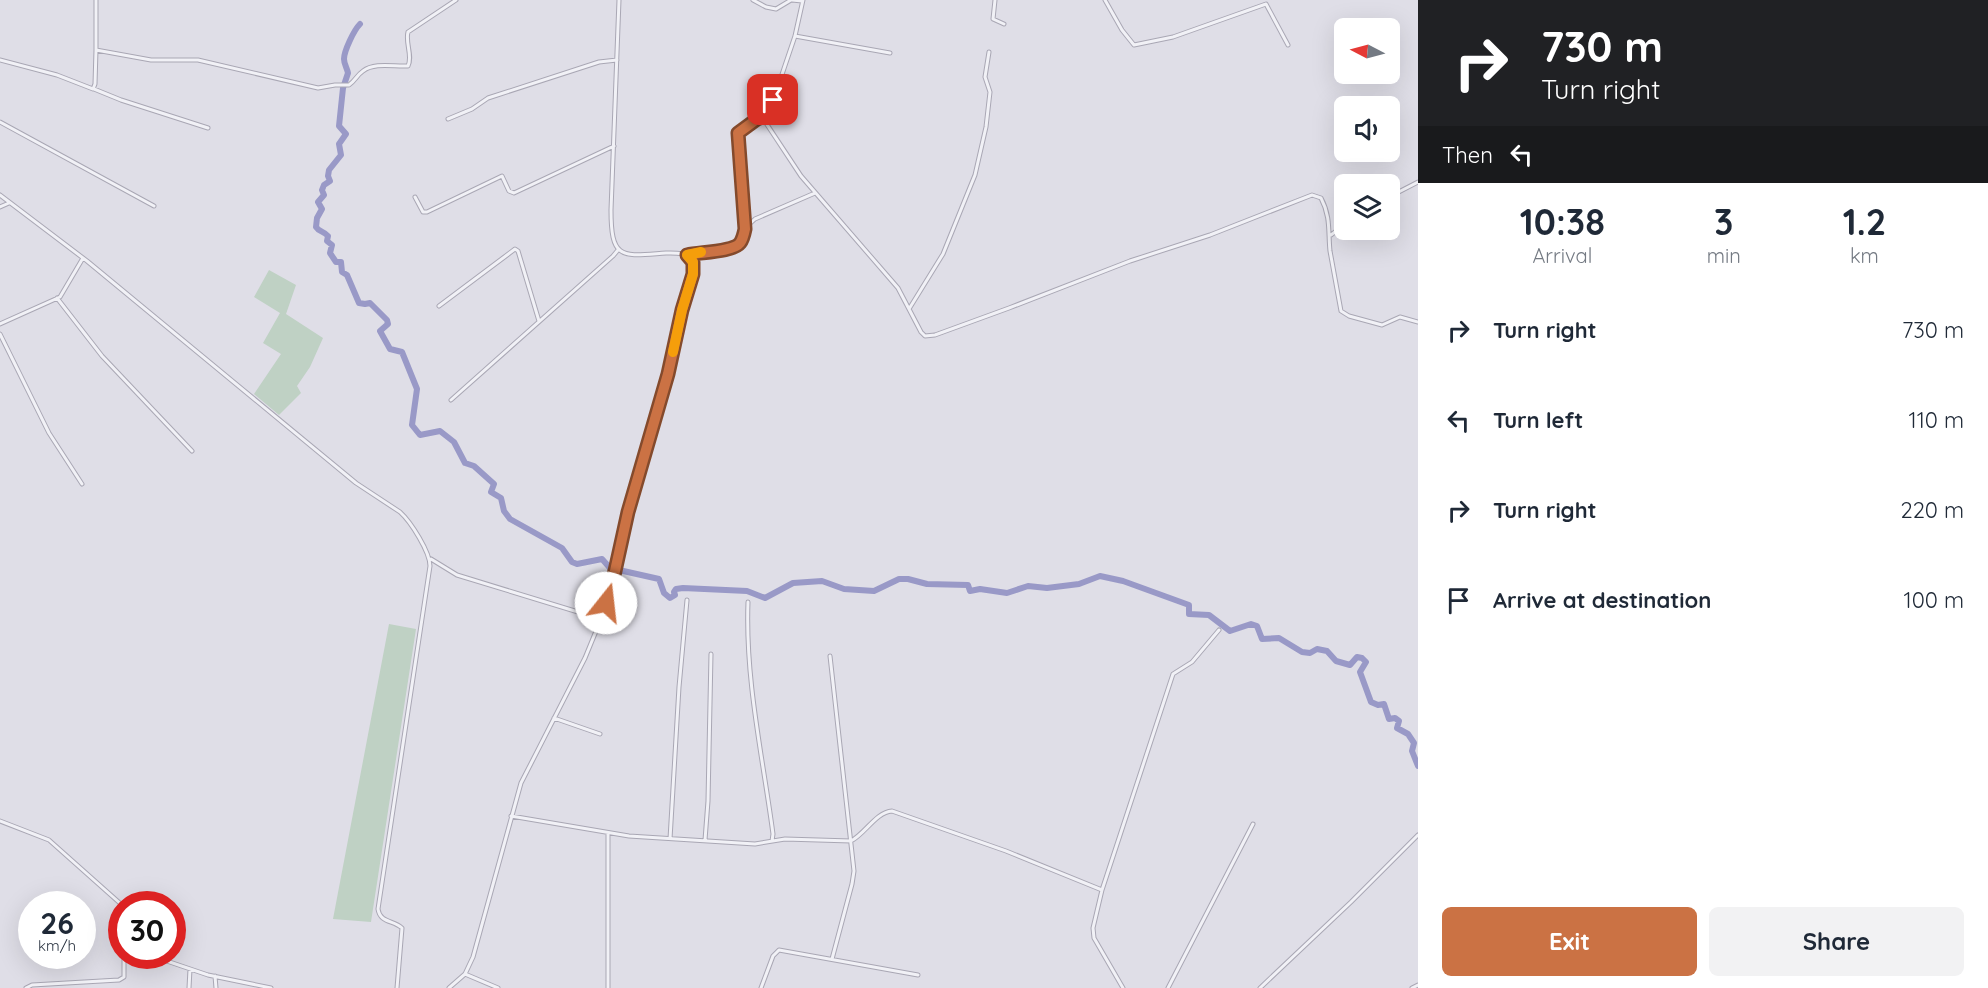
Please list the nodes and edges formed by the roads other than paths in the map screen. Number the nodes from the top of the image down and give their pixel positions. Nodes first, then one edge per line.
1 (96, 0) edge
2 (456, 0) edge
3 (619, 0) edge
4 (753, 0) edge
5 (790, 0) edge
6 (995, 0) edge
7 (1105, 0) edge
8 (803, 1) edge
9 (1004, 24) dead end
10 (795, 36) junction
11 (1288, 45) dead end
12 (96, 50) junction
13 (989, 52) dead end
14 (890, 53) dead end
15 (0, 60) edge
16 (616, 60) junction
17 (93, 89) junction
18 (762, 117) junction
19 (448, 119) dead end
20 (0, 122) edge
21 (208, 128) dead end
22 (614, 146) junction
23 (1418, 182) edge
24 (1400, 191) edge
25 (815, 193) junction
26 (0, 195) edge
27 (415, 197) dead end
28 (10, 203) junction
29 (154, 206) dead end
30 (0, 207) edge
31 (745, 229) junction
32 (1334, 233) edge
33 (1331, 235) junction
34 (618, 250) junction
35 (687, 255) junction
36 (83, 258) junction
37 (57, 298) junction
38 (439, 306) dead end
39 (909, 309) junction
40 (539, 321) junction
41 (1418, 322) edge
42 (0, 324) edge
43 (0, 334) edge
44 (451, 400) dead end
45 (192, 451) dead end
46 (82, 484) dead end
47 (430, 559) junction
48 (687, 600) dead end
49 (748, 602) dead end
50 (601, 619) junction
51 (1219, 630) dead end
52 (711, 654) dead end
53 (830, 656) dead end
54 (554, 718) junction
55 (600, 734) dead end
56 (511, 816) junction
57 (0, 821) edge
58 (1253, 824) dead end
59 (608, 834) junction
60 (1418, 835) edge
61 (670, 839) junction
62 (705, 840) junction
63 (772, 841) junction
64 (851, 841) junction
65 (1102, 890) junction
66 (108, 892) edge
67 (832, 959) junction
68 (186, 968) edge
69 (125, 969) edge
70 (190, 969) junction
71 (465, 974) junction
72 (918, 975) dead end
73 (215, 976) junction
74 (1418, 985) edge
75 (27, 988) edge
76 (189, 988) edge
77 (216, 988) edge
78 (266, 988) edge
79 (271, 988) edge
80 (397, 988) edge
81 (449, 988) edge
82 (498, 988) edge
83 (608, 988) edge
84 (761, 988) edge
85 (1123, 988) edge
86 (1168, 988) edge
87 (1260, 988) edge
88 (1412, 988) edge

1 - 12 street
2 - 12 street
3 - 16 street
4 - 5 street
5 - 8 street
6 - 9 street
7 - 11 street
8 - 10 street
10 - 14 street
10 - 18 street
12 - 17 street
13 - 39 street
15 - 17 street
16 - 19 street
16 - 22 street
17 - 21 street
18 - 25 street
18 - 31 street
20 - 29 street
22 - 27 street
22 - 34 street
23 - 24 street
25 - 31 street
25 - 39 street
26 - 28 street
28 - 30 street
28 - 36 street
31 - 35 street
32 - 33 street
33 - 39 street
33 - 41 street
34 - 35 street
34 - 40 street
35 - 50 street
36 - 37 street
36 - 47 street
37 - 42 street
37 - 45 street
38 - 40 street
40 - 44 street
43 - 46 street
47 - 50 street
47 - 80 street
48 - 61 street
49 - 63 street
50 - 54 street
51 - 65 street
52 - 62 street
53 - 64 street
54 - 55 street
54 - 56 street
56 - 59 street
56 - 71 street
57 - 66 street
58 - 86 street
59 - 61 street
59 - 83 street
60 - 87 street
61 - 62 street
62 - 63 street
63 - 64 street
64 - 65 street
64 - 67 street
65 - 85 street
67 - 72 street
67 - 84 street
68 - 70 street
69 - 75 street
70 - 73 street
70 - 76 street
71 - 81 street
71 - 82 street
73 - 77 street
73 - 78 street
74 - 88 street
78 - 79 street

